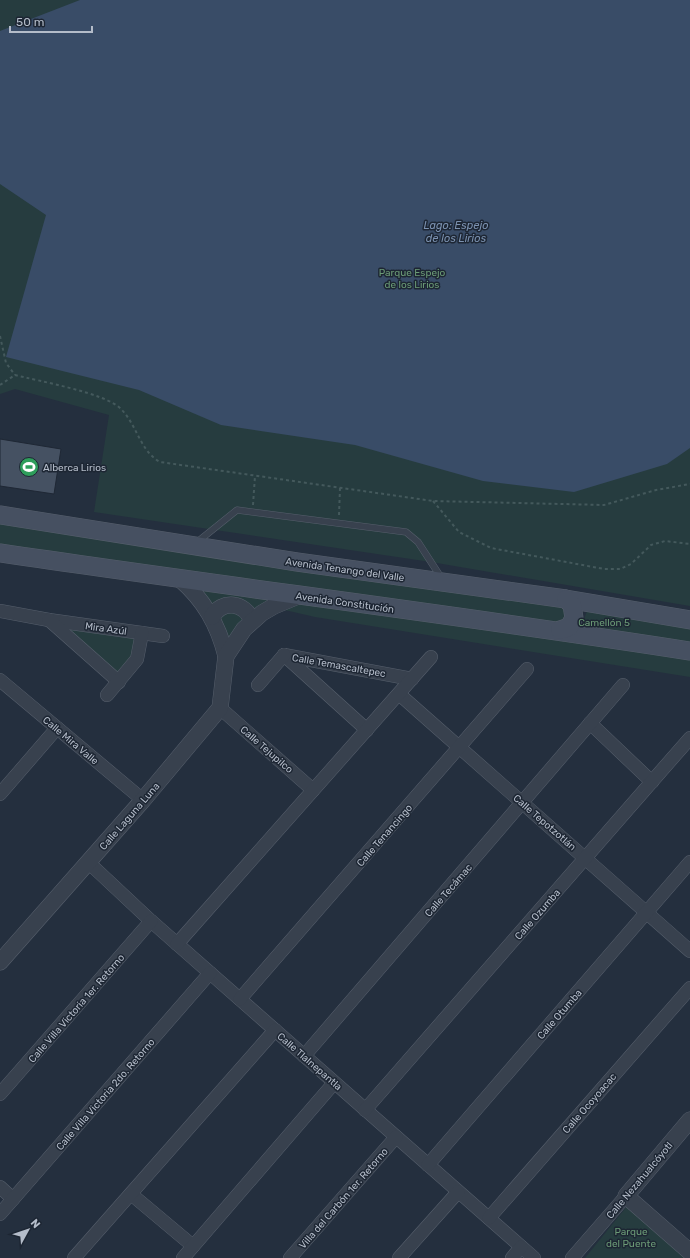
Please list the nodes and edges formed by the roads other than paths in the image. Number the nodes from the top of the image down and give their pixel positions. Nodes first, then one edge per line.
1 (0, 516) edge
2 (193, 546) junction
3 (0, 552) edge
4 (180, 579) junction
5 (445, 583) junction
6 (298, 596) junction
7 (566, 599) junction
8 (596, 604) junction
9 (0, 611) edge
10 (212, 617) junction
11 (49, 620) junction
12 (690, 620) edge
13 (252, 621) junction
14 (560, 630) junction
15 (142, 633) junction
16 (163, 636) dead end
17 (592, 636) junction
18 (690, 651) edge
19 (284, 655) junction
20 (226, 656) junction
21 (431, 657) dead end
22 (527, 669) dead end
23 (412, 679) junction
24 (0, 680) edge
25 (119, 682) junction
26 (623, 685) dead end
27 (258, 686) dead end
28 (399, 694) junction
29 (107, 695) dead end
30 (220, 708) junction
31 (590, 724) junction
32 (57, 728) junction
33 (367, 730) junction
34 (690, 738) edge
35 (460, 747) junction
36 (652, 782) junction
37 (314, 790) junction
38 (0, 794) edge
39 (143, 800) junction
40 (523, 803) junction
41 (586, 858) junction
42 (88, 862) junction
43 (690, 862) edge
44 (647, 913) junction
45 (152, 921) junction
46 (177, 944) junction
47 (690, 951) edge
48 (0, 962) edge
49 (210, 973) junction
50 (690, 988) edge
51 (240, 999) junction
52 (274, 1030) junction
53 (304, 1056) junction
54 (334, 1083) junction
55 (0, 1094) edge
56 (365, 1110) junction
57 (690, 1120) edge
58 (396, 1137) junction
59 (428, 1165) junction
60 (0, 1187) edge
61 (458, 1192) junction
62 (130, 1194) junction
63 (626, 1196) junction
64 (13, 1199) junction
65 (0, 1214) edge
66 (489, 1218) junction
67 (193, 1246) junction
68 (521, 1247) junction
69 (690, 1252) edge
70 (74, 1258) edge
71 (183, 1258) edge
72 (290, 1258) edge
73 (399, 1258) edge
74 (512, 1258) edge
75 (534, 1258) edge
76 (572, 1258) edge

1 - 2 main road, Avenida Tenango del Valle
2 - 5 main road, Avenida Tenango del Valle
2 - 5 lane
3 - 4 main road, Avenida Constitución
4 - 6 main road, Avenida Constitución
4 - 10 street
5 - 7 main road, Avenida Tenango del Valle
6 - 13 street
6 - 14 main road, Avenida Constitución
7 - 8 main road, Avenida Tenango del Valle
7 - 14 main road
8 - 12 main road, Avenida Tenango del Valle
8 - 17 main road
9 - 11 street, Mira Azúl
10 - 13 street
10 - 20 street
11 - 15 street, Mira Azúl
11 - 25 street, Mira Azúl
13 - 20 street
14 - 17 main road, Avenida Constitución
15 - 16 street, Mira Azúl
15 - 25 street
17 - 18 main road, Avenida Constitución
19 - 23 street, Calle Temascaltepec
19 - 27 street
19 - 33 street, Calle Temascaltepec
20 - 30 street
21 - 23 street
22 - 35 street, Calle Tenancingo
23 - 28 street
24 - 32 street, Calle Mira Valle
25 - 29 street
26 - 31 street, Calle Tecámac
28 - 33 street
28 - 35 street, Calle Tepotzotlán
30 - 37 street, Calle Tejupilco
30 - 39 street, Calle Laguna Luna
31 - 36 street
31 - 40 street, Calle Tecámac
32 - 38 street
32 - 39 street, Calle Mira Valle
33 - 37 street
34 - 36 street, Calle Ozumba
35 - 40 street, Calle Tepotzotlán
35 - 51 street, Calle Tenancingo
36 - 41 street, Calle Ozumba
37 - 46 street
39 - 42 street, Calle Laguna Luna
40 - 41 street, Calle Tepotzotlán
40 - 53 street, Calle Tecámac
41 - 44 street, Calle Tepotzotlán
41 - 56 street, Calle Ozumba
42 - 45 street, Calle Tlalnepantla
42 - 48 street, Calle Laguna Luna
43 - 44 street, Calle Otumba
44 - 47 street, Calle Tepotzotlán
44 - 59 street, Calle Otumba
45 - 46 street, Calle Tlalnepantla
45 - 55 street, Calle Villa Victoria 1er. Retorno
46 - 49 street, Calle Tlalnepantla
49 - 51 street, Calle Tlalnepantla
49 - 64 street, Calle Villa Victoria 2do. Retorno
50 - 66 street, Calle Ocoyoacac
51 - 52 street, Calle Tlalnepantla
52 - 53 street, Calle Tlalnepantla
52 - 62 street
53 - 54 street, Calle Tlalnepantla
54 - 56 street, Calle Tlalnepantla
54 - 67 street
56 - 58 street, Calle Tlalnepantla
57 - 63 street, Calle Nezahualcóyotl
58 - 59 street, Calle Tlalnepantla
58 - 72 street, Villa del Carbón 1er. Retorno
59 - 61 street, Calle Tlalnepantla
60 - 64 street
61 - 66 street, Calle Tlalnepantla
61 - 73 street
62 - 67 street
62 - 70 street
63 - 69 street
63 - 76 street, Calle Nezahualcóyotl
64 - 65 street, Calle Villa Victoria 2do. Retorno
66 - 68 street, Calle Tlalnepantla
67 - 71 street
68 - 74 street
68 - 75 street, Calle Tlalnepantla

